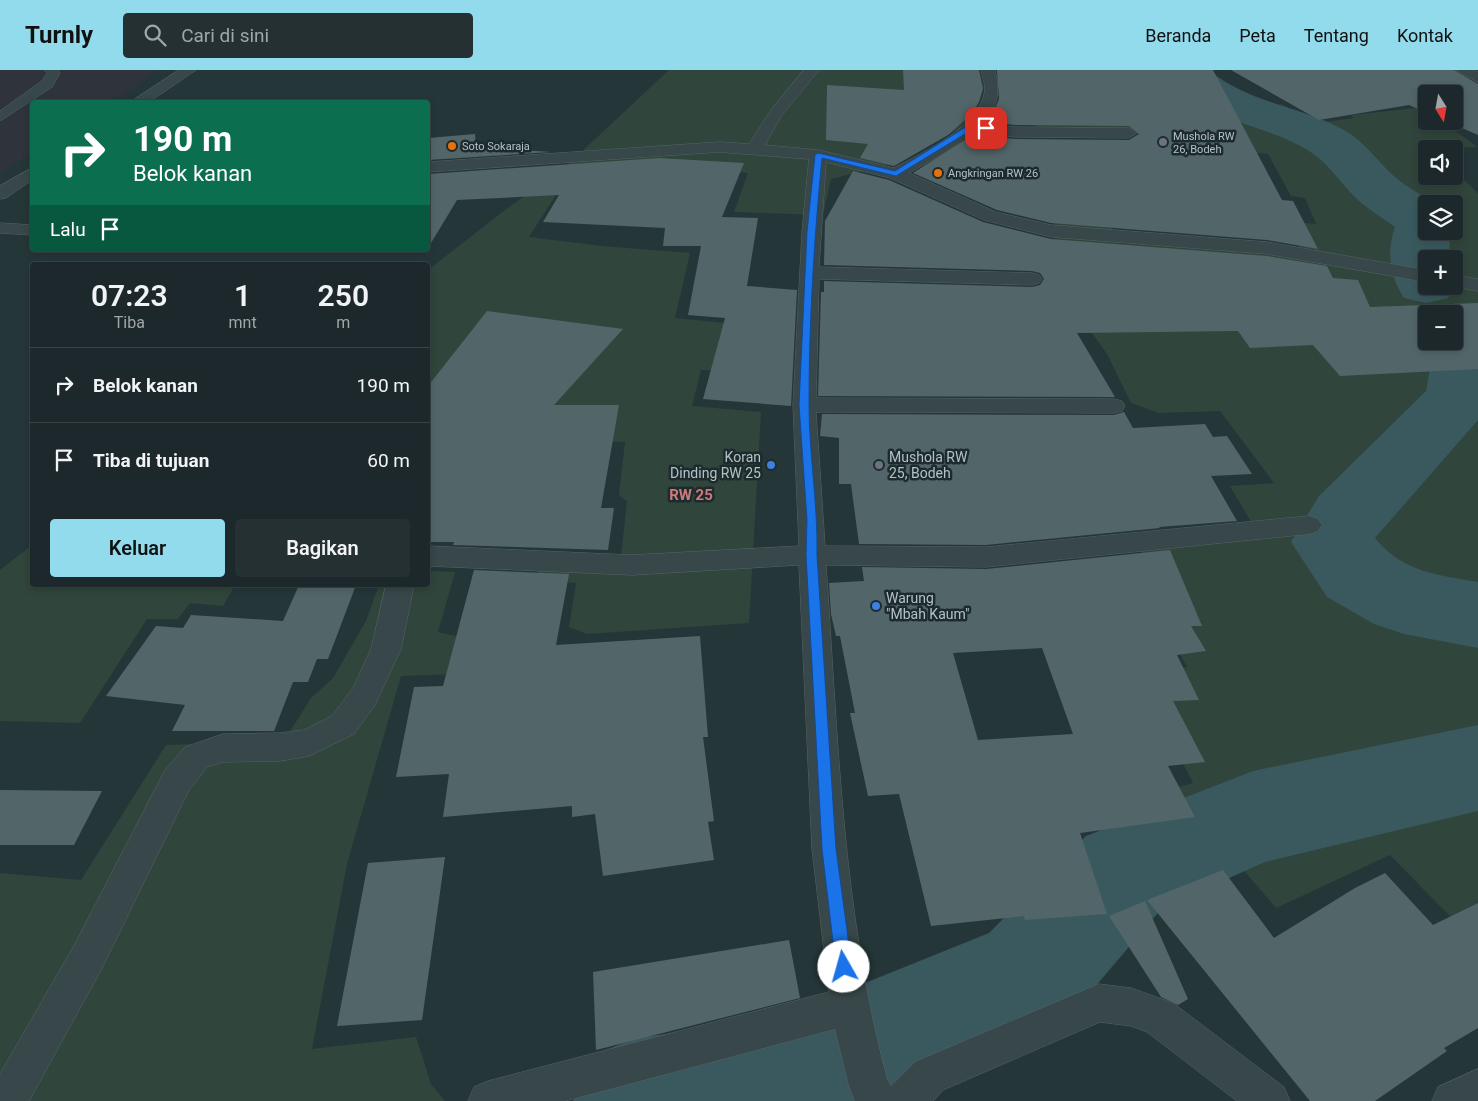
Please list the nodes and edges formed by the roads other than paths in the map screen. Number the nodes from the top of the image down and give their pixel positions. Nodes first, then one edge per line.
1 (51, 70) edge
2 (189, 70) edge
3 (812, 70) edge
4 (988, 70) edge
5 (1464, 70) edge
6 (1478, 78) edge
7 (143, 100) edge
8 (0, 117) edge
9 (972, 127) junction
10 (1129, 133) dead end
11 (754, 149) junction
12 (818, 155) junction
13 (430, 167) edge
14 (30, 174) edge
15 (896, 174) junction
16 (30, 193) edge
17 (0, 195) edge
18 (0, 228) edge
19 (30, 230) edge
20 (811, 273) junction
21 (1418, 274) edge
22 (1032, 279) dead end
23 (1463, 282) edge
24 (1478, 285) edge
25 (804, 405) junction
26 (1114, 406) dead end
27 (1309, 525) dead end
28 (812, 555) junction
29 (430, 556) edge
30 (400, 587) edge
31 (850, 1014) junction
32 (1478, 1088) edge
33 (873, 1094) edge
34 (7, 1101) edge
35 (488, 1101) edge
36 (905, 1101) edge
37 (1270, 1101) edge
38 (1452, 1101) edge

1 - 8 lane
2 - 7 street
3 - 11 street
4 - 9 street
5 - 6 street
9 - 10 street
9 - 15 street
11 - 12 street
11 - 13 street
12 - 15 street
12 - 20 street
14 - 17 street
15 - 21 street
16 - 17 street
18 - 19 street
20 - 22 street
20 - 25 street
23 - 24 street
25 - 26 street
25 - 28 street
27 - 28 street
28 - 29 street
28 - 31 street
30 - 34 street
31 - 33 street
31 - 35 street
32 - 38 street
36 - 37 street

